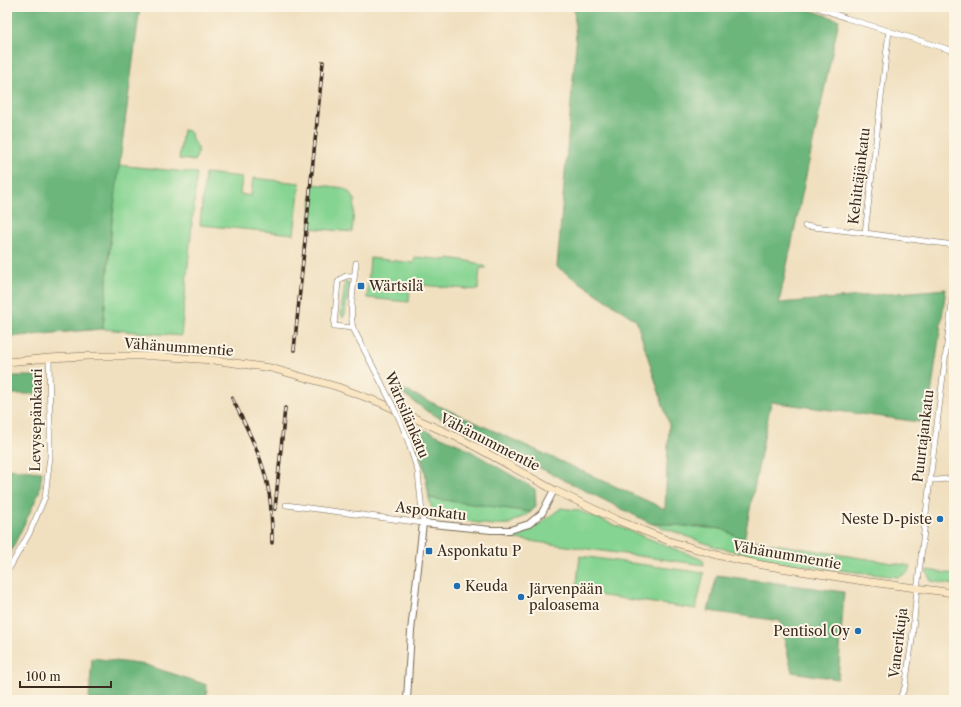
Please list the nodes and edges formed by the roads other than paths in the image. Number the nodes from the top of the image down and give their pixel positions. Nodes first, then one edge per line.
1 (816, 7) edge
2 (888, 31) junction
3 (954, 51) edge
4 (805, 226) dead end
5 (865, 233) junction
6 (954, 245) edge
7 (356, 263) dead end
8 (354, 276) junction
9 (954, 288) edge
10 (353, 328) junction
11 (48, 358) junction
12 (7, 362) edge
13 (954, 478) edge
14 (930, 480) junction
15 (554, 490) junction
16 (286, 505) dead end
17 (424, 523) junction
18 (7, 570) edge
19 (918, 588) junction
20 (954, 593) edge
21 (407, 700) edge
22 (899, 700) edge

1 - 2 street
2 - 3 street
2 - 5 street, Kehittäjänkatu
4 - 5 street
5 - 6 street, Kehittäjänkatu
7 - 8 street, Wärtsilänkatu
8 - 10 street, Wärtsilänkatu
8 - 10 street
9 - 14 street, Puurtajankatu
10 - 17 street, Wärtsilänkatu, bridge
11 - 12 main road, Vähänummentie
11 - 15 main road, Vähänummentie
11 - 18 street, Levysepänkaari
13 - 14 street
14 - 19 street, Puurtajankatu
15 - 17 street, Asponkatu
15 - 19 main road, Vähänummentie
16 - 17 street, Asponkatu
17 - 21 street, Wärtsilänkatu
19 - 20 main road, Vähänummentie
19 - 22 street, Vanerikuja

